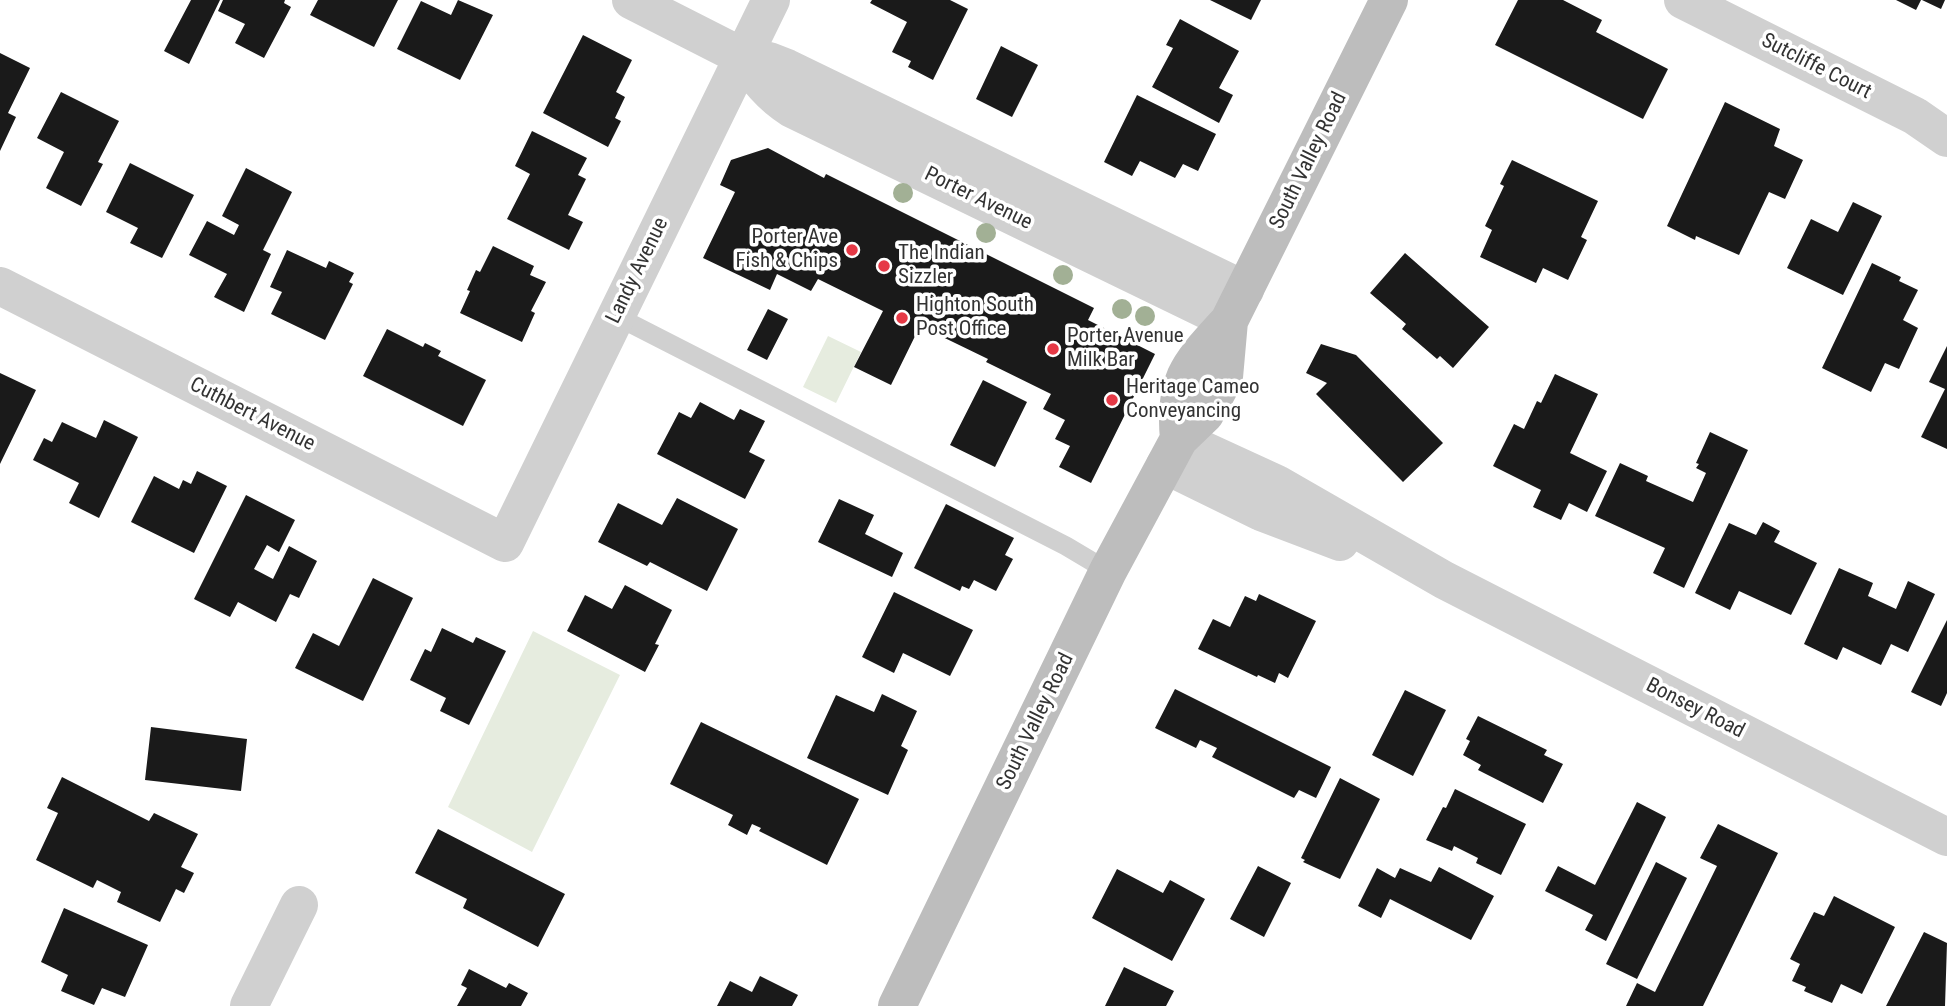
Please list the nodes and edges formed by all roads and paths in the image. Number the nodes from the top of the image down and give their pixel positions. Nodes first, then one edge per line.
1 (631, 0) edge
2 (771, 0) edge
3 (1389, 0) edge
4 (1683, 0) edge
5 (743, 57) junction
6 (1947, 138) edge
7 (0, 286) edge
8 (1237, 306) junction
9 (616, 316) junction
10 (1172, 452) junction
11 (505, 543) joint
12 (1108, 571) junction
13 (1947, 837) edge
14 (299, 905) dead end
15 (249, 1006) edge
16 (897, 1006) edge

1 - 5 street, Porter Avenue
2 - 5 street, Landy Avenue
3 - 8 main road, South Valley Road
4 - 6 street, Sutcliffe Court
5 - 8 street, Porter Avenue
5 - 9 street, Landy Avenue
7 - 11 street, Cuthbert Avenue
8 - 10 main road, South Valley Road
9 - 11 street, Landy Avenue
9 - 12 lane
10 - 12 main road, South Valley Road
10 - 13 street, Bonsey Road
12 - 16 main road, South Valley Road
14 - 15 street

